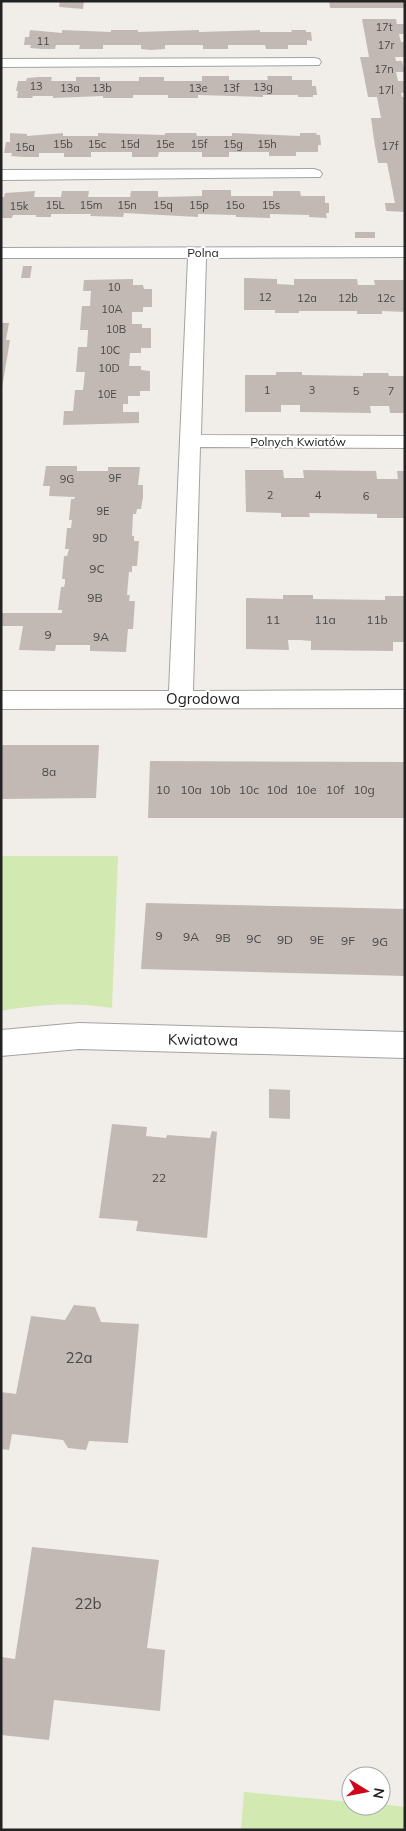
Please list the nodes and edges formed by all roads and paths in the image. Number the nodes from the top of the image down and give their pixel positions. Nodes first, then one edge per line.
1 (314, 62) dead end
2 (1, 63) edge
3 (314, 174) dead end
4 (1, 175) edge
5 (405, 252) edge
6 (1, 253) edge
7 (197, 253) junction
8 (191, 441) junction
9 (405, 442) edge
10 (181, 699) junction
11 (405, 699) edge
12 (1, 700) edge
13 (1, 1042) edge
14 (405, 1045) edge

1 - 2 street
3 - 4 street
5 - 7 street, Polna
6 - 7 street, Polna
7 - 8 street
8 - 9 street, Polnych Kwiatów
8 - 10 street
10 - 11 street, Ogrodowa
10 - 12 street, Ogrodowa
13 - 14 street, Kwiatowa

